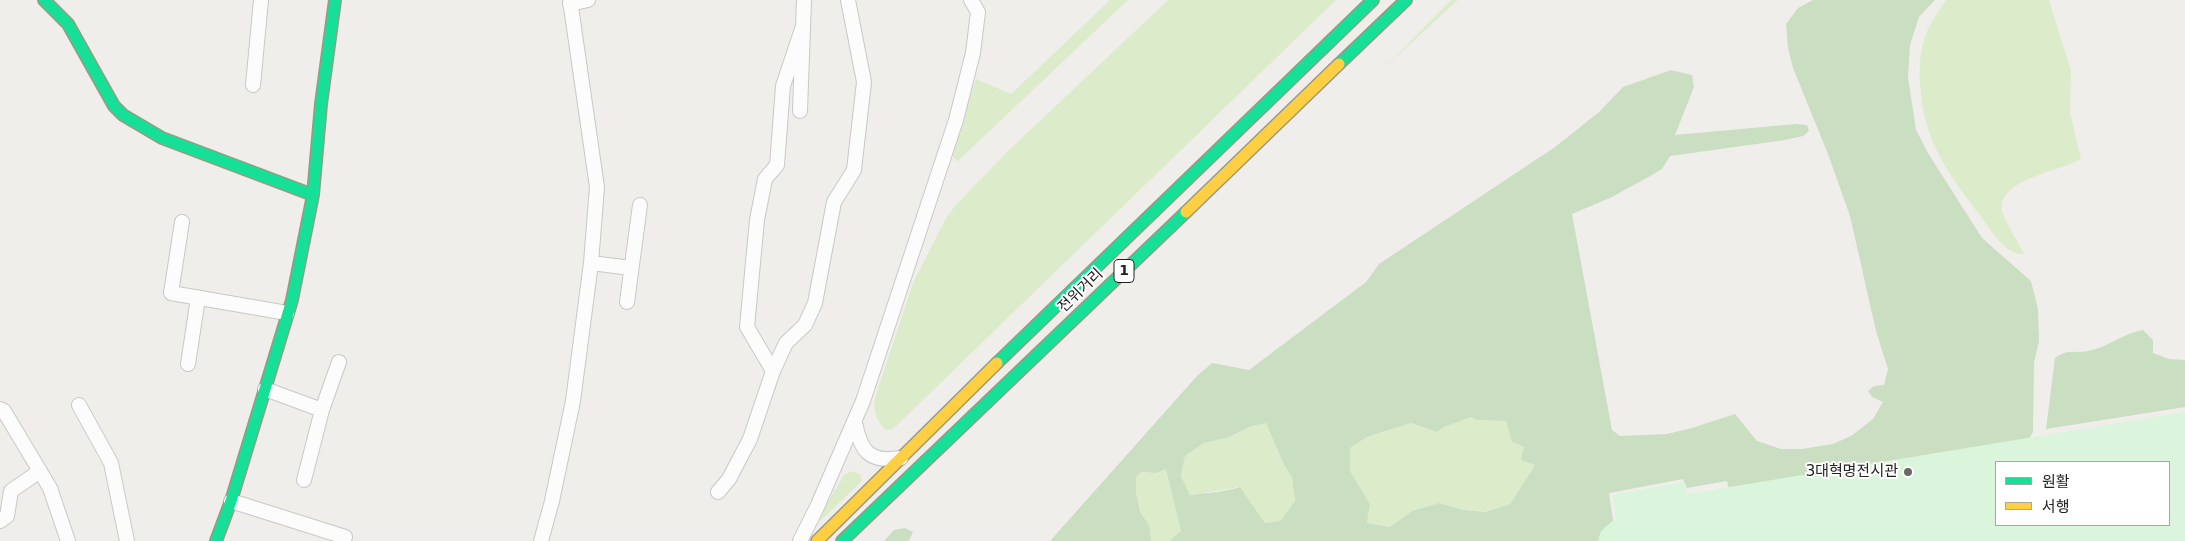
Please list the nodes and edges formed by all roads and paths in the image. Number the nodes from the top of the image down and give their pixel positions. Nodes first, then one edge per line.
1 (44, 0) edge
2 (261, 0) edge
3 (335, 0) edge
4 (588, 0) edge
5 (804, 0) edge
6 (848, 0) edge
7 (971, 0) edge
8 (1373, 0) edge
9 (1406, 0) edge
10 (570, 2) edge
11 (803, 26) junction
12 (254, 85) dead end
13 (800, 112) dead end
14 (314, 195) junction
15 (640, 205) dead end
16 (182, 222) dead end
17 (591, 263) junction
18 (631, 268) junction
19 (198, 298) junction
20 (627, 302) dead end
21 (287, 314) junction
22 (339, 362) dead end
23 (188, 364) dead end
24 (773, 371) junction
25 (265, 389) junction
26 (79, 405) dead end
27 (0, 409) edge
28 (322, 410) junction
29 (855, 423) junction
30 (901, 458) junction
31 (40, 471) junction
32 (304, 480) dead end
33 (718, 492) dead end
34 (231, 501) junction
35 (0, 521) edge
36 (345, 537) dead end
37 (68, 541) edge
38 (127, 541) edge
39 (216, 541) edge
40 (541, 541) edge
41 (800, 541) edge
42 (817, 541) edge
43 (842, 541) edge

1 - 14 main road
2 - 12 street
3 - 14 main road
4 - 10 street
5 - 11 street
6 - 24 street
7 - 29 street
8 - 30 main road, 전위거리 / 1
9 - 43 main road, 전위거리 / 1
10 - 17 street
11 - 13 street
11 - 24 street
14 - 21 main road
15 - 18 street
16 - 19 street
17 - 18 street
17 - 40 street
18 - 20 street
19 - 21 street
19 - 23 street
21 - 25 main road
22 - 28 street
24 - 33 street
25 - 28 street
25 - 34 main road
26 - 38 street
27 - 31 street
28 - 32 street
29 - 30 street
29 - 41 street
30 - 42 main road, 전위거리 / 1
31 - 35 street
31 - 37 street
34 - 36 street
34 - 39 main road

